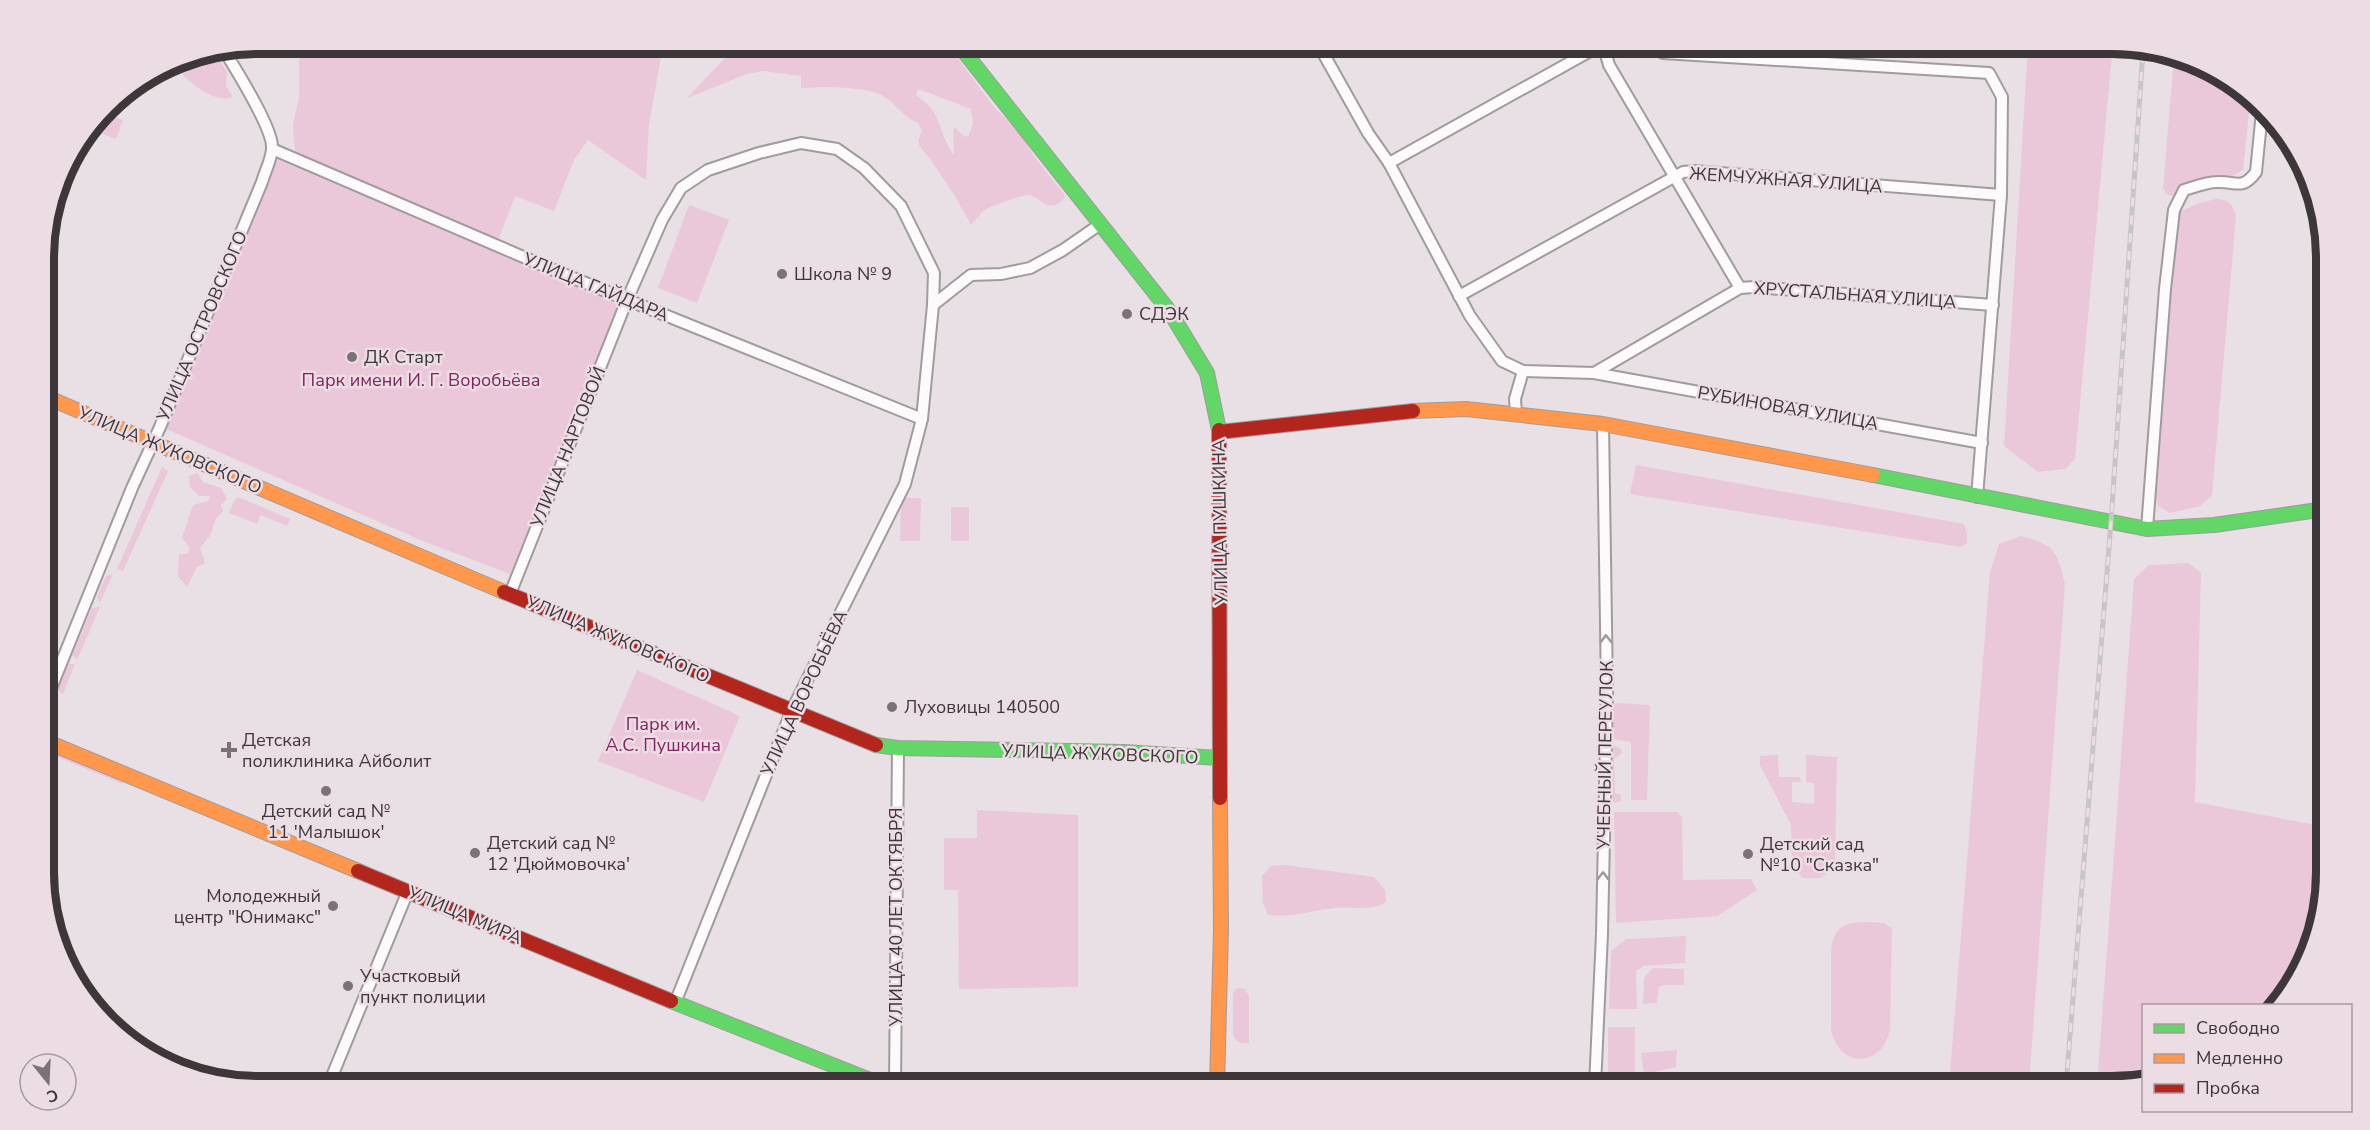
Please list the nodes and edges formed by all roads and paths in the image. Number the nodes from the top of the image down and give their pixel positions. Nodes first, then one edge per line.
1 (966, 54) edge
2 (1324, 54) edge
3 (1585, 54) edge
4 (1606, 54) edge
5 (1680, 54) edge
6 (228, 57) edge
7 (2261, 120) edge
8 (273, 149) junction
9 (1389, 163) junction
10 (1675, 176) junction
11 (2001, 195) junction
12 (1100, 225) junction
13 (1740, 288) junction
14 (1459, 296) junction
15 (627, 300) junction
16 (933, 305) junction
17 (1994, 305) junction
18 (1522, 371) junction
19 (1594, 373) junction
20 (54, 400) edge
21 (1516, 413) junction
22 (922, 419) junction
23 (1603, 424) junction
24 (1219, 432) junction
25 (154, 441) junction
26 (1982, 443) junction
27 (1977, 497) junction
28 (2316, 510) edge
29 (2147, 529) junction
30 (510, 594) junction
31 (54, 680) edge
32 (792, 710) junction
33 (54, 745) edge
34 (898, 748) junction
35 (1219, 758) junction
36 (408, 891) junction
37 (675, 1003) junction
38 (332, 1076) edge
39 (860, 1076) edge
40 (895, 1076) edge
41 (1217, 1076) edge
42 (1595, 1076) edge

1 - 12 street, УЛИЦА ПУШКИНА
2 - 9 street
3 - 9 street
4 - 10 street
5 - 11 street
6 - 8 street
7 - 29 street
8 - 15 street, УЛИЦА ГАЙДАРА
8 - 25 street, УЛИЦА ОСТРОВСКОГО
9 - 14 street
10 - 11 street, ЖЕМЧУЖНАЯ УЛИЦА
10 - 13 street
10 - 14 street, ЖЕМЧУЖНАЯ УЛИЦА
11 - 17 street
12 - 16 street
12 - 24 street, УЛИЦА ПУШКИНА
13 - 17 street, ХРУСТАЛЬНАЯ УЛИЦА
13 - 19 street, ХРУСТАЛЬНАЯ УЛИЦА
14 - 18 street
15 - 16 street, УЛИЦА НАРТОВОЙ
15 - 22 street, УЛИЦА ГАЙДАРА
15 - 30 street, УЛИЦА НАРТОВОЙ
16 - 22 street, УЛИЦА ВОРОБЬЁВА
17 - 26 street
18 - 19 street
18 - 21 street
19 - 26 street, РУБИНОВАЯ УЛИЦА
20 - 25 street, УЛИЦА ЖУКОВСКОГО
21 - 23 street
21 - 24 street
22 - 32 street, УЛИЦА ВОРОБЬЁВА
23 - 27 street
42 -> 23 street, УЧЕБНЫЙ ПЕРЕУЛОК
24 - 35 street, УЛИЦА ПУШКИНА
25 - 30 street, УЛИЦА ЖУКОВСКОГО
25 - 31 street, УЛИЦА ОСТРОВСКОГО
26 - 27 street
27 - 29 street
28 - 29 street
30 - 32 street, УЛИЦА ЖУКОВСКОГО
32 - 34 street, УЛИЦА ЖУКОВСКОГО
32 - 37 street, УЛИЦА ВОРОБЬЁВА
33 - 36 street, УЛИЦА МИРА
34 - 35 street, УЛИЦА ЖУКОВСКОГО
34 - 40 street, УЛИЦА 40 ЛЕТ ОКТЯБРЯ
35 - 41 street, УЛИЦА ПУШКИНА
36 - 37 street, УЛИЦА МИРА
36 - 38 street
37 - 39 street, УЛИЦА МИРА

